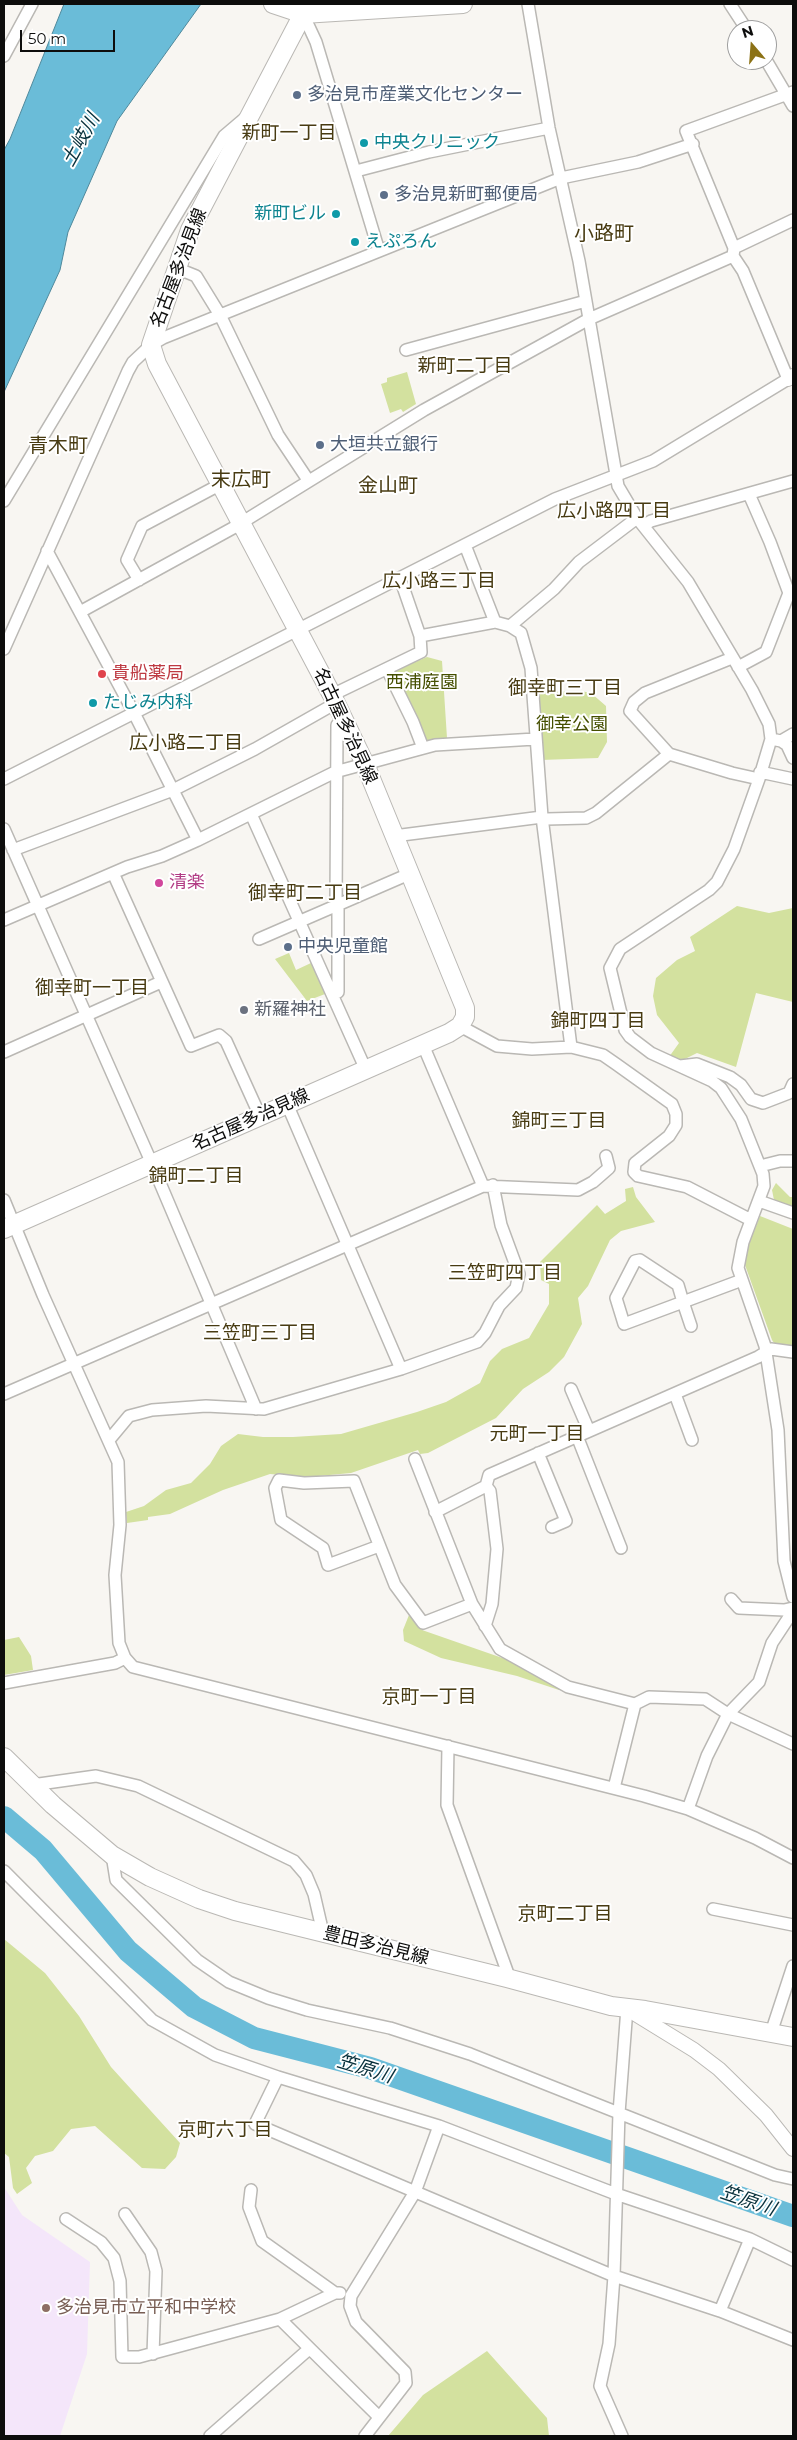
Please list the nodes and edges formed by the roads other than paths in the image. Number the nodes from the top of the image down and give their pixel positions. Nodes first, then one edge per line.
1 (32, 4) edge
2 (463, 4) edge
3 (528, 4) edge
4 (730, 4) edge
5 (279, 6) edge
6 (303, 14) junction
7 (740, 20) edge
8 (4, 56) edge
9 (773, 70) edge
10 (790, 93) edge
11 (793, 106) edge
12 (248, 116) junction
13 (549, 128) junction
14 (693, 144) junction
15 (356, 171) junction
16 (561, 178) junction
17 (793, 220) edge
18 (379, 251) junction
19 (734, 252) junction
20 (176, 268) junction
21 (586, 301) junction
22 (220, 315) junction
23 (589, 319) junction
24 (151, 345) junction
25 (406, 350) dead end
26 (791, 378) edge
27 (616, 476) junction
28 (308, 480) junction
29 (793, 481) edge
30 (221, 484) junction
31 (749, 494) junction
32 (4, 502) edge
33 (241, 521) junction
34 (640, 521) junction
35 (466, 545) junction
36 (47, 551) junction
37 (400, 578) junction
38 (139, 580) junction
39 (80, 612) junction
40 (494, 622) junction
41 (510, 626) junction
42 (297, 629) junction
43 (420, 636) junction
44 (4, 649) edge
45 (735, 662) junction
46 (387, 669) junction
47 (334, 699) junction
48 (134, 713) junction
49 (337, 724) dead end
50 (793, 734) edge
51 (535, 739) junction
52 (776, 740) junction
53 (423, 748) junction
54 (669, 754) junction
55 (793, 758) edge
56 (366, 764) junction
57 (336, 772) junction
58 (760, 776) junction
59 (4, 779) edge
60 (793, 779) edge
61 (174, 790) junction
62 (252, 814) junction
63 (542, 817) junction
64 (4, 829) edge
65 (394, 836) junction
66 (198, 840) junction
67 (13, 850) junction
68 (113, 873) junction
69 (409, 874) junction
70 (337, 904) junction
71 (38, 906) junction
72 (4, 920) edge
73 (299, 920) junction
74 (259, 939) dead end
75 (161, 982) junction
76 (338, 992) dead end
77 (86, 1016) junction
78 (460, 1026) junction
79 (423, 1045) junction
80 (571, 1047) junction
81 (4, 1052) edge
82 (678, 1066) junction
83 (366, 1070) junction
84 (793, 1084) edge
85 (287, 1104) junction
86 (260, 1116) junction
87 (606, 1156) dead end
88 (793, 1161) edge
89 (151, 1163) junction
90 (760, 1166) junction
91 (488, 1185) junction
92 (4, 1200) edge
93 (759, 1201) junction
94 (793, 1213) edge
95 (751, 1220) junction
96 (9, 1227) edge
97 (348, 1245) junction
98 (742, 1280) junction
99 (683, 1302) junction
100 (212, 1304) junction
101 (691, 1326) dead end
102 (765, 1352) junction
103 (793, 1352) edge
104 (74, 1364) junction
105 (401, 1369) junction
106 (570, 1388) dead end
107 (4, 1394) edge
108 (675, 1394) junction
109 (256, 1409) junction
110 (589, 1430) junction
111 (577, 1436) junction
112 (109, 1440) junction
113 (692, 1440) dead end
114 (538, 1453) junction
115 (415, 1459) dead end
116 (486, 1486) junction
117 (435, 1512) junction
118 (552, 1527) dead end
119 (379, 1546) junction
120 (621, 1548) dead end
121 (793, 1597) edge
122 (732, 1599) dead end
123 (472, 1604) junction
124 (793, 1610) edge
125 (485, 1626) junction
126 (125, 1658) junction
127 (4, 1683) edge
128 (635, 1704) junction
129 (728, 1714) junction
130 (793, 1744) edge
131 (448, 1746) junction
132 (4, 1758) edge
133 (32, 1785) junction
134 (614, 1788) junction
135 (688, 1809) junction
136 (112, 1855) junction
137 (793, 1858) edge
138 (4, 1871) edge
139 (713, 1909) dead end
140 (793, 1925) edge
141 (323, 1933) junction
142 (793, 1966) edge
143 (508, 1978) junction
144 (627, 2008) junction
145 (771, 2033) junction
146 (793, 2037) edge
147 (278, 2077) junction
148 (619, 2113) junction
149 (439, 2126) junction
150 (792, 2145) edge
151 (793, 2179) edge
152 (251, 2190) dead end
153 (415, 2192) junction
154 (616, 2194) junction
155 (125, 2214) dead end
156 (66, 2219) dead end
157 (750, 2239) junction
158 (793, 2260) edge
159 (614, 2276) junction
160 (335, 2292) junction
161 (351, 2296) junction
162 (720, 2311) junction
163 (280, 2319) junction
164 (793, 2340) edge
165 (309, 2349) junction
166 (153, 2354) junction
167 (379, 2417) junction
168 (619, 2434) edge
169 (210, 2436) edge
170 (365, 2436) edge

1 - 8 street
2 - 6 main road
3 - 13 street
4 - 7 street
5 - 6 main road
6 - 12 main road, 名古屋多治見線
6 - 15 street
9 - 10 street
10 - 11 street
10 - 14 street
12 - 20 main road, 名古屋多治見線
12 - 32 street
13 - 15 street
13 - 16 street
14 - 16 street
14 - 19 street
15 - 18 street
16 - 18 street
16 - 21 street
17 - 19 street
18 - 22 street
19 - 23 street
19 - 26 street
20 - 22 street
20 - 24 main road, 名古屋多治見線
21 - 23 street
21 - 25 street
22 - 24 street
22 - 28 street
23 - 27 street
23 - 28 street
24 - 30 main road, 名古屋多治見線
24 - 36 street
26 - 27 street
27 - 34 street
27 - 35 street
28 - 33 street
29 - 31 street
30 - 33 main road, 名古屋多治見線
30 - 38 street
31 - 34 street
31 - 45 street
33 - 38 street
33 - 42 main road, 名古屋多治見線
34 - 41 street
34 - 45 street
35 - 37 street
35 - 40 street
36 - 39 street
36 - 44 street
37 - 42 street
37 - 43 street
38 - 39 street
39 - 48 street
40 - 41 street
40 - 43 street
41 - 51 street
42 - 47 main road, 名古屋多治見線
42 - 48 street
43 - 46 street
45 - 52 street
45 - 54 street
46 - 47 street
46 - 53 street
47 - 56 main road, 名古屋多治見線
47 - 61 street
48 - 59 street
48 - 61 street
49 - 57 street
50 - 52 street
51 - 53 street
51 - 63 street
52 - 55 street
52 - 58 street
53 - 56 street
54 - 58 street
54 - 63 street
56 - 57 street
56 - 65 main road, 名古屋多治見線
57 - 62 street
57 - 70 street
58 - 60 street
58 - 82 street
61 - 66 street
61 - 67 street
62 - 66 street
62 - 73 street
63 - 65 street
63 - 80 street
64 - 67 street
65 - 69 main road, 名古屋多治見線
66 - 68 street
67 - 71 street
68 - 71 street
68 - 75 street
69 - 70 street
69 - 78 main road, 名古屋多治見線
70 - 73 street
70 - 76 street
71 - 72 street
71 - 77 street
73 - 74 street
73 - 83 street
75 - 77 street
75 - 86 street
77 - 81 street
77 - 89 street
78 - 79 main road, 名古屋多治見線
78 - 80 street
79 - 83 main road, 名古屋多治見線
79 - 91 street
80 - 95 street
82 - 84 street
82 - 90 street
83 - 85 main road, 名古屋多治見線
85 - 86 main road, 名古屋多治見線
85 - 97 street
86 - 89 main road, 名古屋多治見線
87 - 91 street
88 - 90 street
89 - 96 main road, 名古屋多治見線
89 - 100 street
90 - 93 street
91 - 97 street
91 - 105 street
92 - 96 street
93 - 94 street
93 - 95 street
95 - 98 street
96 - 104 street
97 - 100 street
97 - 105 street
98 - 99 street
98 - 102 street
99 - 99 street
99 - 101 street
100 - 104 street
100 - 109 street
102 - 103 street
102 - 108 street
102 - 121 street
104 - 107 street
104 - 112 street
105 - 109 street
106 - 110 street
108 - 110 street
108 - 113 street
109 - 112 street
110 - 111 street
111 - 114 street
111 - 120 street
112 - 126 street
114 - 116 street
114 - 118 street
115 - 117 street
116 - 117 street
116 - 125 street
117 - 123 street
119 - 119 street
119 - 123 street
122 - 124 street
123 - 125 street
124 - 129 street
125 - 128 street
126 - 127 street
126 - 131 street
128 - 129 street
128 - 134 street
129 - 130 street
129 - 135 street
131 - 134 street
131 - 143 street
132 - 133 main road, 豊田多治見線
133 - 136 main road, 豊田多治見線
133 - 141 street
134 - 135 street
135 - 137 street
136 - 141 main road, 豊田多治見線
136 - 148 street
138 - 147 street
139 - 140 street
141 - 143 main road, 豊田多治見線
142 - 145 street
143 - 144 main road, 豊田多治見線
144 - 145 main road, 豊田多治見線
144 - 148 street
144 - 150 street
145 - 146 main road, 豊田多治見線
147 - 149 street
147 - 153 street
148 - 151 street
148 - 154 street
149 - 153 street
149 - 154 street
152 - 160 street
153 - 159 street
153 - 161 street
154 - 157 street
154 - 159 street
155 - 166 street
156 - 166 street
157 - 158 street
157 - 162 street
159 - 162 street
159 - 168 street
160 - 161 street
160 - 163 street
161 - 167 street
162 - 164 street
163 - 165 street
163 - 166 street
165 - 167 street
165 - 169 street
167 - 170 street

